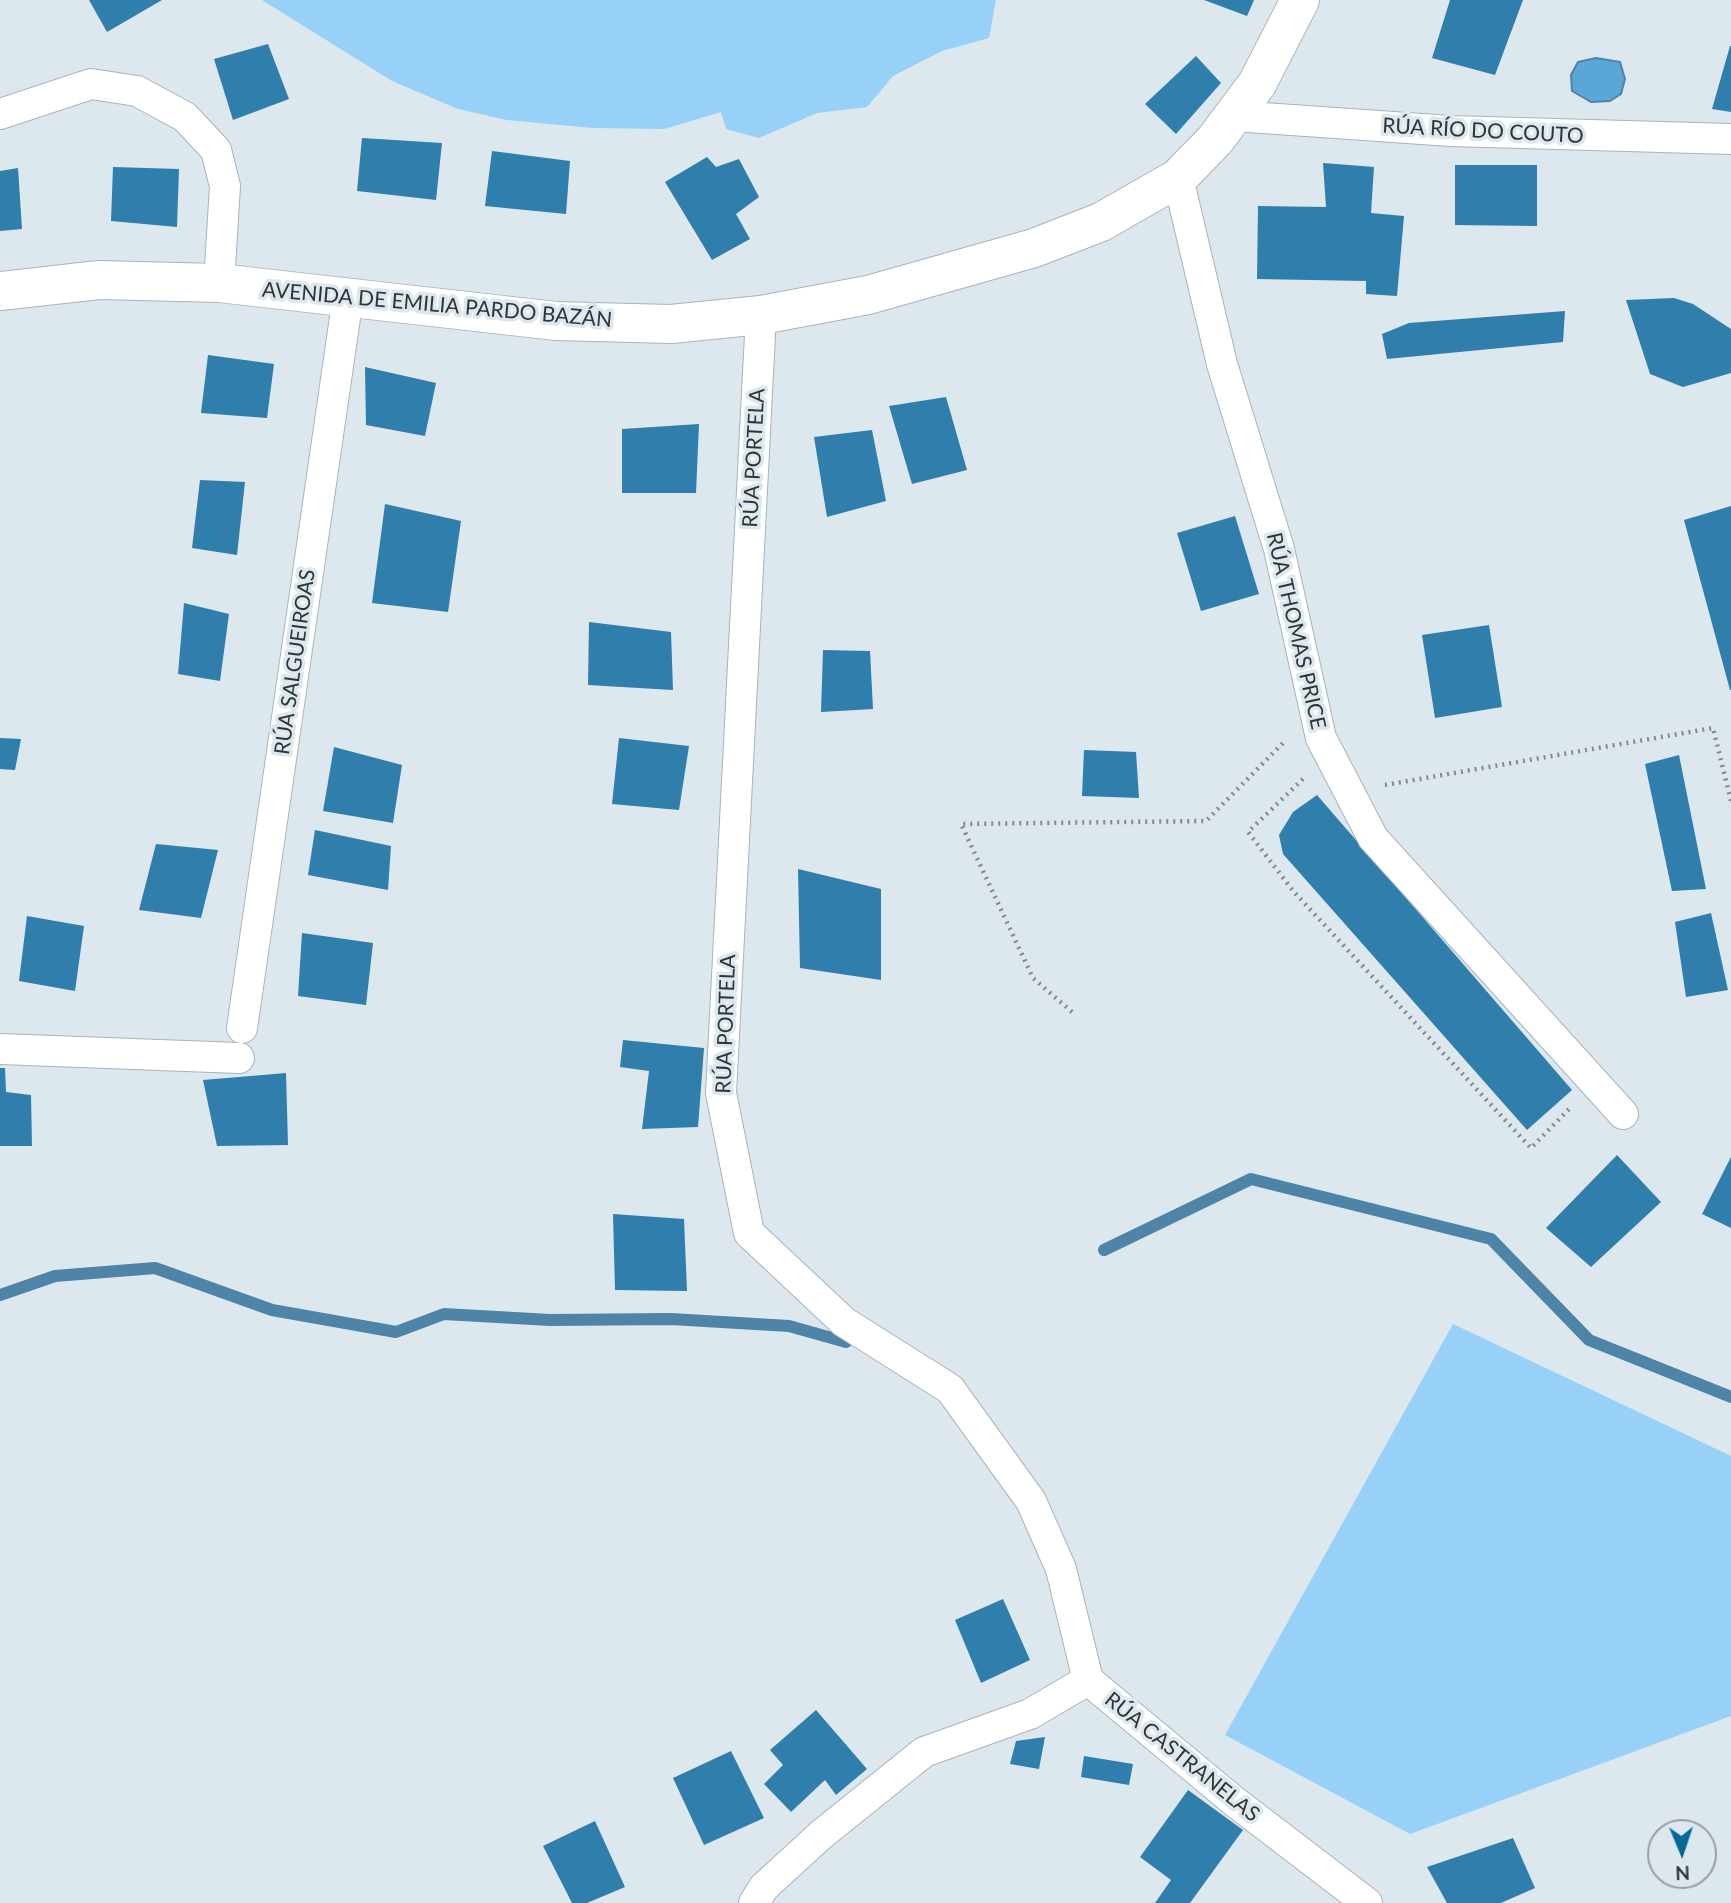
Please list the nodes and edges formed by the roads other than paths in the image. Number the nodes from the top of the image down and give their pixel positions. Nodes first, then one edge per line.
1 (1300, 0) edge
2 (0, 114) edge
3 (1234, 116) junction
4 (1731, 139) edge
5 (1178, 178) junction
6 (219, 283) junction
7 (0, 292) edge
8 (348, 297) junction
9 (761, 315) junction
10 (242, 1028) dead end
11 (0, 1049) edge
12 (239, 1058) dead end
13 (1622, 1114) dead end
14 (1088, 1680) junction
15 (754, 1903) edge
16 (1367, 1903) edge

1 - 3 street, AVENIDA DE EMILIA PARDO BAZÁN
2 - 6 street
3 - 4 street, RÚA RÍO DO COUTO
3 - 5 street, AVENIDA DE EMILIA PARDO BAZÁN
5 - 9 street, AVENIDA DE EMILIA PARDO BAZÁN
5 - 13 street, RÚA THOMAS PRICE
6 - 7 street, AVENIDA DE EMILIA PARDO BAZÁN
6 - 8 street, AVENIDA DE EMILIA PARDO BAZÁN
8 - 9 street, AVENIDA DE EMILIA PARDO BAZÁN
8 - 10 street, RÚA SALGUEIROAS
9 - 14 street, RÚA PORTELA
11 - 12 street
14 - 15 street, RÚA CASTRANELAS
14 - 16 street, RÚA CASTRANELAS

